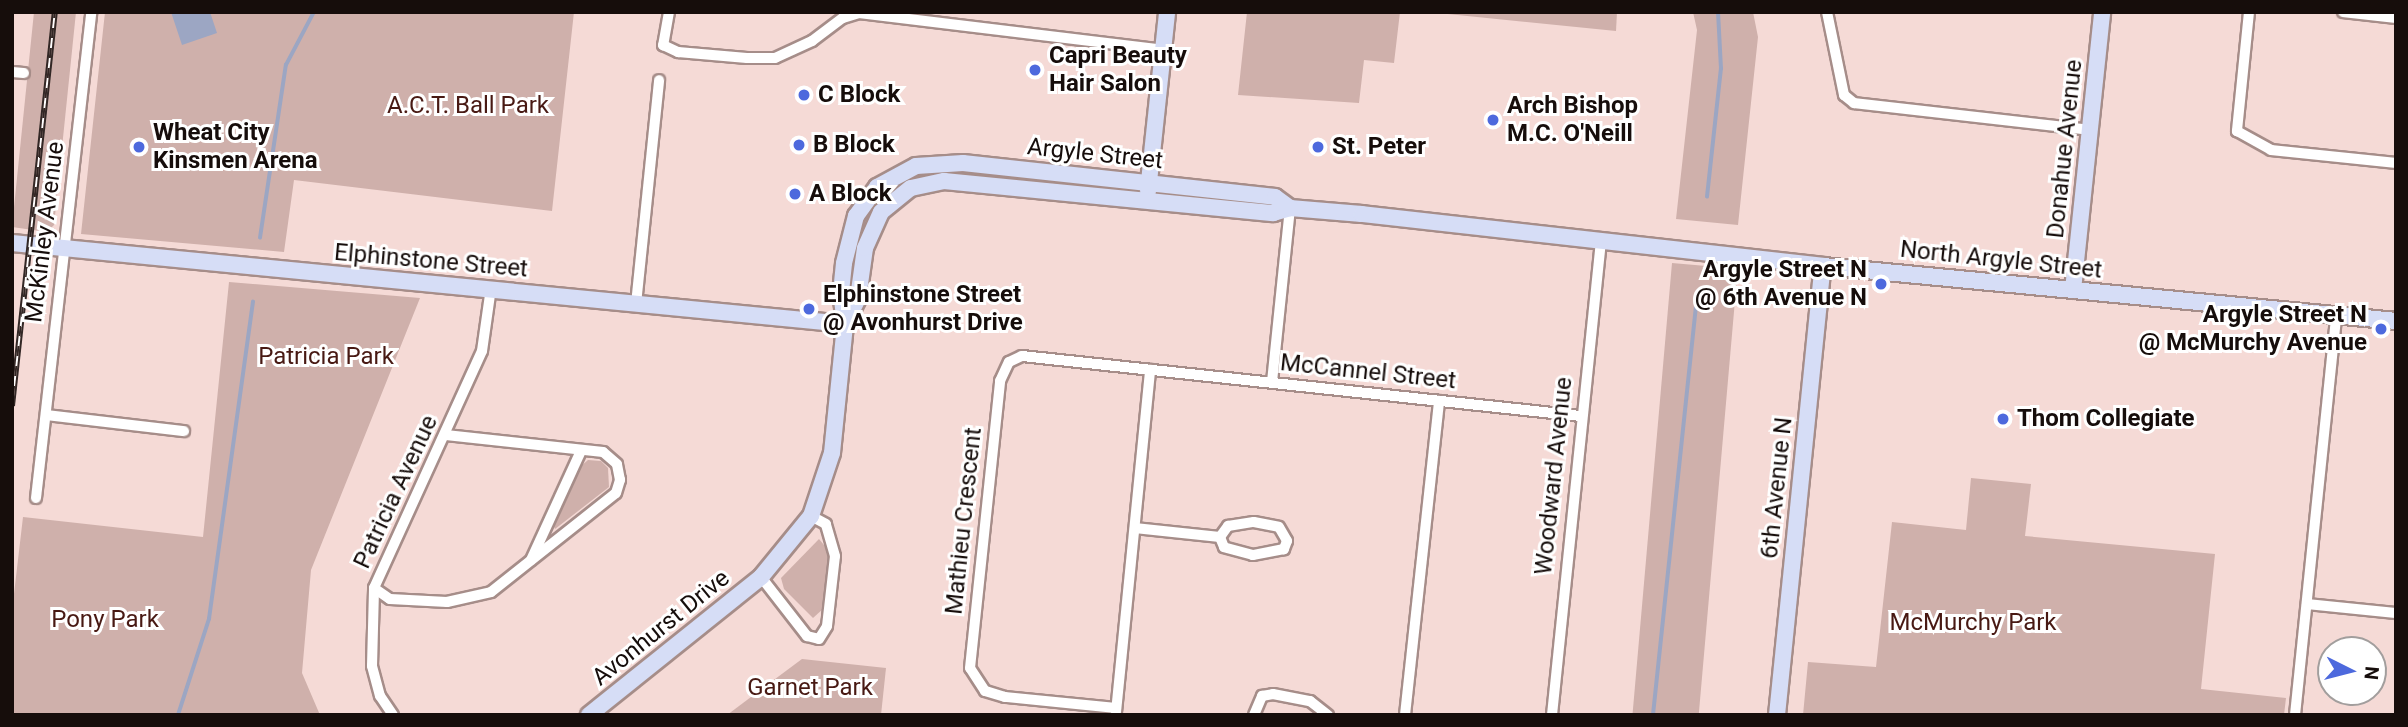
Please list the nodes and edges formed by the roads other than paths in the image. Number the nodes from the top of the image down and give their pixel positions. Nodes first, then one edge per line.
1 (91, 12) edge
2 (669, 12) edge
3 (1167, 12) edge
4 (1828, 12) edge
5 (2102, 12) edge
6 (2249, 12) edge
7 (2343, 12) edge
8 (871, 13) edge
9 (2368, 14) edge
10 (2396, 18) edge
11 (1163, 50) junction
12 (659, 80) dead end
13 (2090, 130) junction
14 (2396, 163) edge
15 (895, 177) joint
16 (1149, 182) junction
17 (896, 198) joint
18 (1147, 201) junction
19 (1290, 208) junction
20 (12, 243) edge
21 (1601, 243) junction
22 (64, 248) junction
23 (1823, 265) junction
24 (491, 288) junction
25 (2073, 290) junction
26 (636, 304) junction
27 (2336, 315) junction
28 (2396, 321) edge
29 (845, 324) junction
30 (1150, 370) junction
31 (1272, 382) junction
32 (1439, 401) junction
33 (47, 415) junction
34 (1581, 416) junction
35 (184, 431) dead end
36 (446, 436) junction
37 (581, 451) junction
38 (36, 498) dead end
39 (811, 516) junction
40 (1135, 528) junction
41 (1220, 537) junction
42 (530, 562) junction
43 (761, 577) junction
44 (374, 588) junction
45 (2307, 604) junction
46 (2396, 613) edge
47 (1116, 711) edge
48 (393, 715) edge
49 (589, 715) edge
50 (1254, 715) edge
51 (1328, 715) edge
52 (1405, 715) edge
53 (1552, 715) edge
54 (1777, 715) edge
55 (2295, 715) edge

1 - 22 street, McKinley Avenue
2 - 8 street
3 - 11 street
4 - 13 street
5 - 13 street, Donahue Avenue
6 - 14 street
7 - 9 street
8 - 11 street
9 - 10 street
11 - 16 street
12 - 26 street
13 - 25 street, Donahue Avenue
15 - 16 street, Argyle Street
15 - 29 street, Avonhurst Drive
16 - 18 street
16 - 19 street, Argyle Street
17 - 18 street, Argyle Street
17 - 29 street, Avonhurst Drive
18 - 19 street, Argyle Street
19 - 21 street, Argyle Street
19 - 31 street
20 - 22 street, Elphinstone Street
21 - 23 street, North Argyle Street
21 - 34 street, Woodward Avenue
22 - 24 street, Elphinstone Street
22 - 33 street, McKinley Avenue
23 - 25 street, North Argyle Street
23 - 54 street, 6th Avenue N
24 - 26 street, Elphinstone Street
24 - 36 street, Patricia Avenue
25 - 27 street, North Argyle Street
26 - 29 street, Elphinstone Street
27 - 28 street, North Argyle Street
27 - 45 street
29 - 39 street, Avonhurst Drive
30 - 31 street, McCannel Street
30 - 40 street
30 - 47 street, Mathieu Crescent
31 - 32 street, McCannel Street
32 - 34 street, McCannel Street
32 - 52 street
33 - 35 street
33 - 38 street, McKinley Avenue
34 - 53 street, Woodward Avenue
36 - 37 street
36 - 44 street, Patricia Avenue
37 - 42 street
37 - 42 street
39 - 43 street, Avonhurst Drive
39 - 43 street, Avonhurst Drive
40 - 41 street
40 - 47 street
41 - 41 street
42 - 44 street
43 - 49 street, Avonhurst Drive
44 - 48 street, Patricia Avenue
45 - 46 street
45 - 55 street
50 - 51 street

